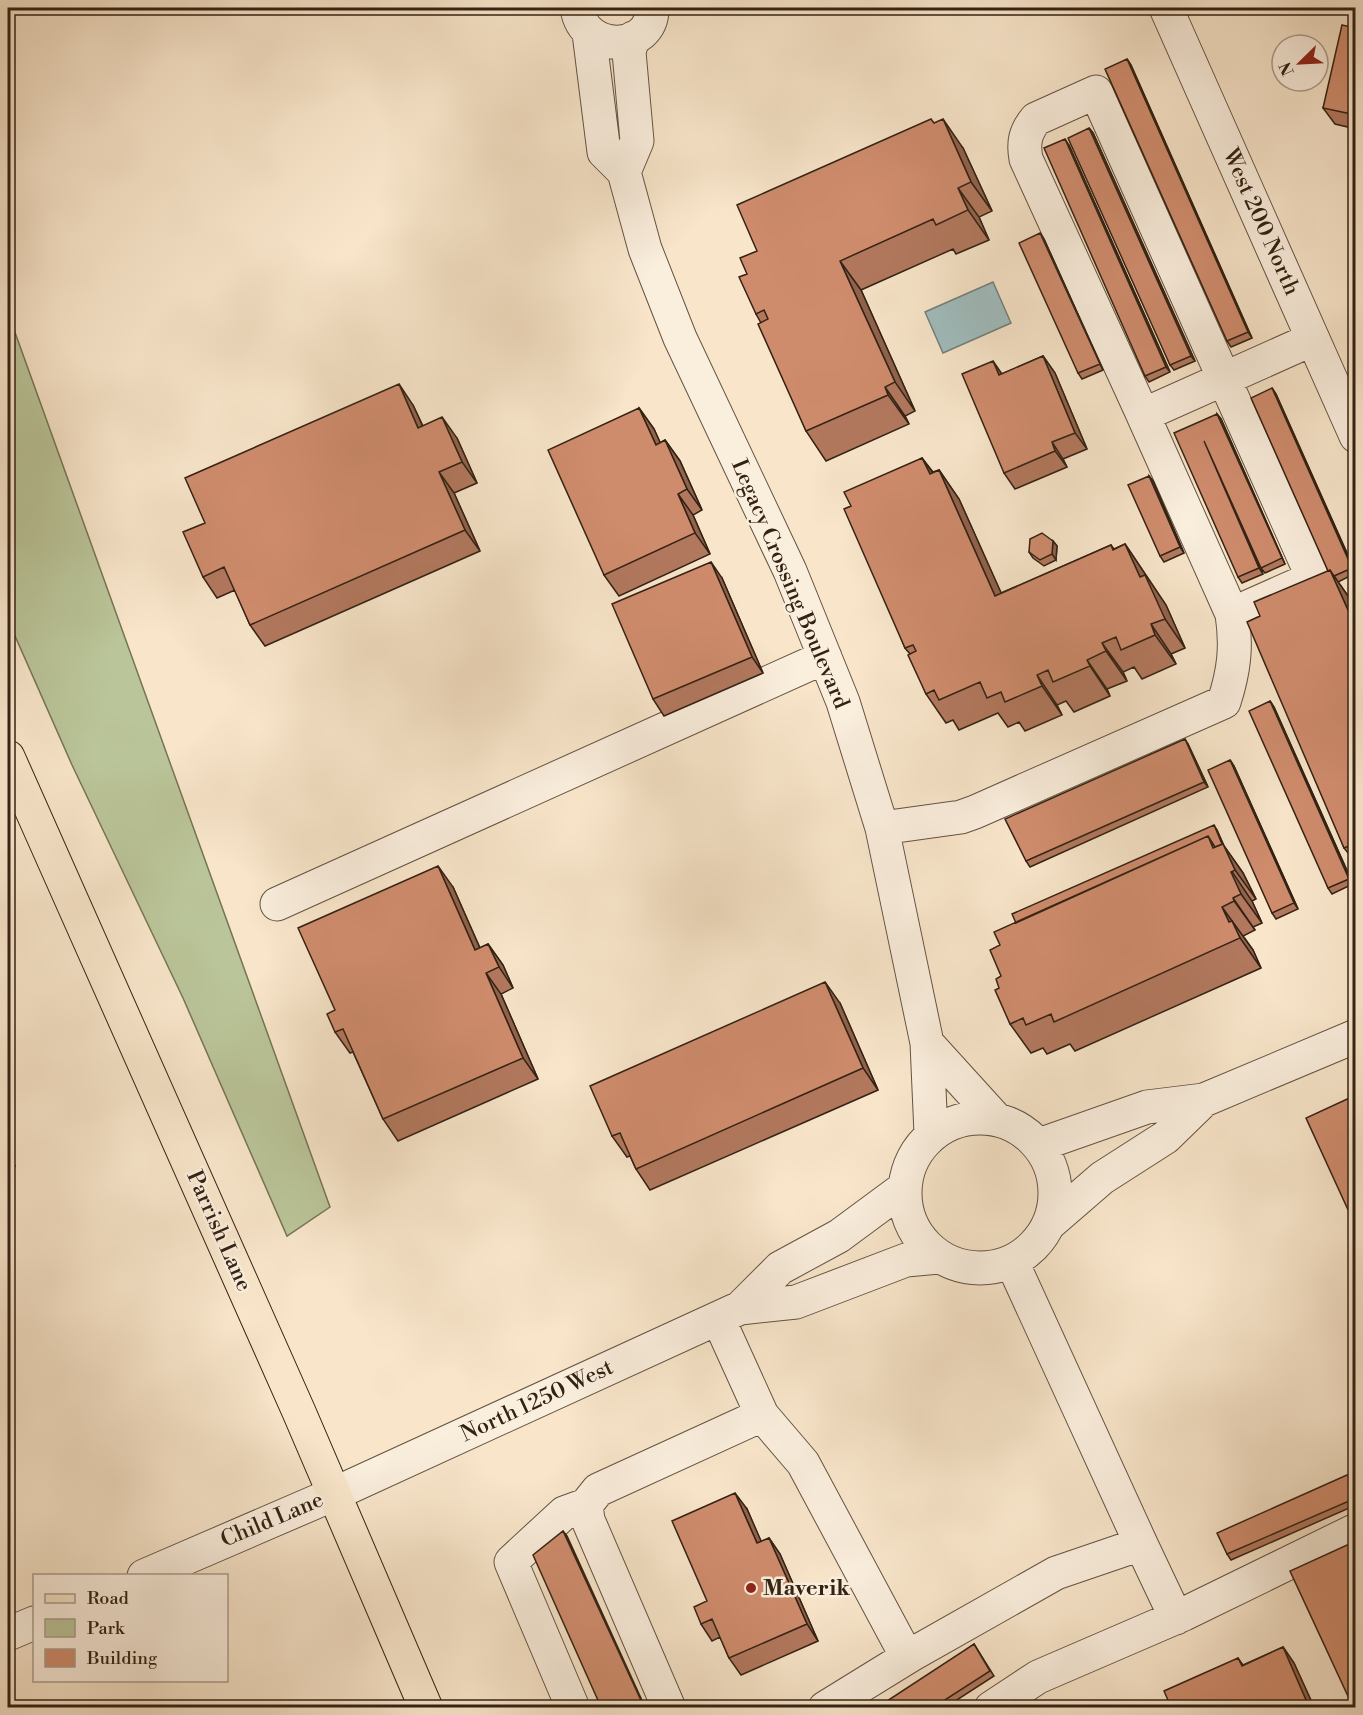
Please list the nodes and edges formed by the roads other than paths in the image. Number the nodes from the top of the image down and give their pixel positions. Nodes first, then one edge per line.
1 (652, 8) edge
2 (1166, 8) edge
3 (583, 20) edge
4 (633, 38) junction
5 (624, 172) junction
6 (1313, 339) junction
7 (1224, 379) junction
8 (1143, 415) junction
9 (1356, 436) edge
10 (1232, 614) junction
11 (825, 657) junction
12 (8, 757) edge
13 (882, 828) junction
14 (277, 904) dead end
15 (1356, 1036) edge
16 (927, 1043) junction
17 (1204, 1101) junction
18 (996, 1119) junction
19 (931, 1134) junction
20 (1039, 1145) junction
21 (904, 1188) junction
22 (1050, 1223) junction
23 (939, 1257) junction
24 (1012, 1262) junction
25 (729, 1313) junction
26 (762, 1415) junction
27 (334, 1494) junction
28 (586, 1505) junction
29 (1356, 1530) edge
30 (1141, 1544) junction
31 (146, 1574) edge
32 (1176, 1618) junction
33 (33, 1623) edge
34 (8, 1634) edge
35 (907, 1657) junction
36 (426, 1707) edge
37 (573, 1707) edge
38 (669, 1707) edge
39 (825, 1707) edge
40 (991, 1707) edge

1 - 4 street
2 - 6 street, West 200 North
3 - 4 street, Legacy Crossing Boulevard
3 - 5 street, Legacy Crossing Boulevard
4 - 5 street
5 - 11 street, Legacy Crossing Boulevard
6 - 7 street
6 - 9 street, West 200 North
7 - 8 street
7 - 8 street
7 - 10 street
8 - 10 street
10 - 13 street
11 - 13 street, Legacy Crossing Boulevard
11 - 14 street
12 - 27 main road, Parrish Lane
13 - 16 street, Legacy Crossing Boulevard
15 - 17 street
16 - 18 street
16 - 19 street, Legacy Crossing Boulevard
17 - 20 street
17 - 22 street
18 - 19 street
18 - 20 street
19 - 21 street
20 - 22 street
21 - 23 street
21 - 25 street, North 1250 West
22 - 24 street
23 - 24 street
23 - 25 street, North 1250 West
24 - 30 street
25 - 26 street
25 - 27 street, North 1250 West
26 - 28 street
26 - 35 street
27 - 31 street, Child Lane
27 - 36 main road, Parrish Lane
28 - 37 street
28 - 38 street
29 - 32 street
30 - 32 street
30 - 35 street
32 - 40 street
33 - 34 street
35 - 39 street

